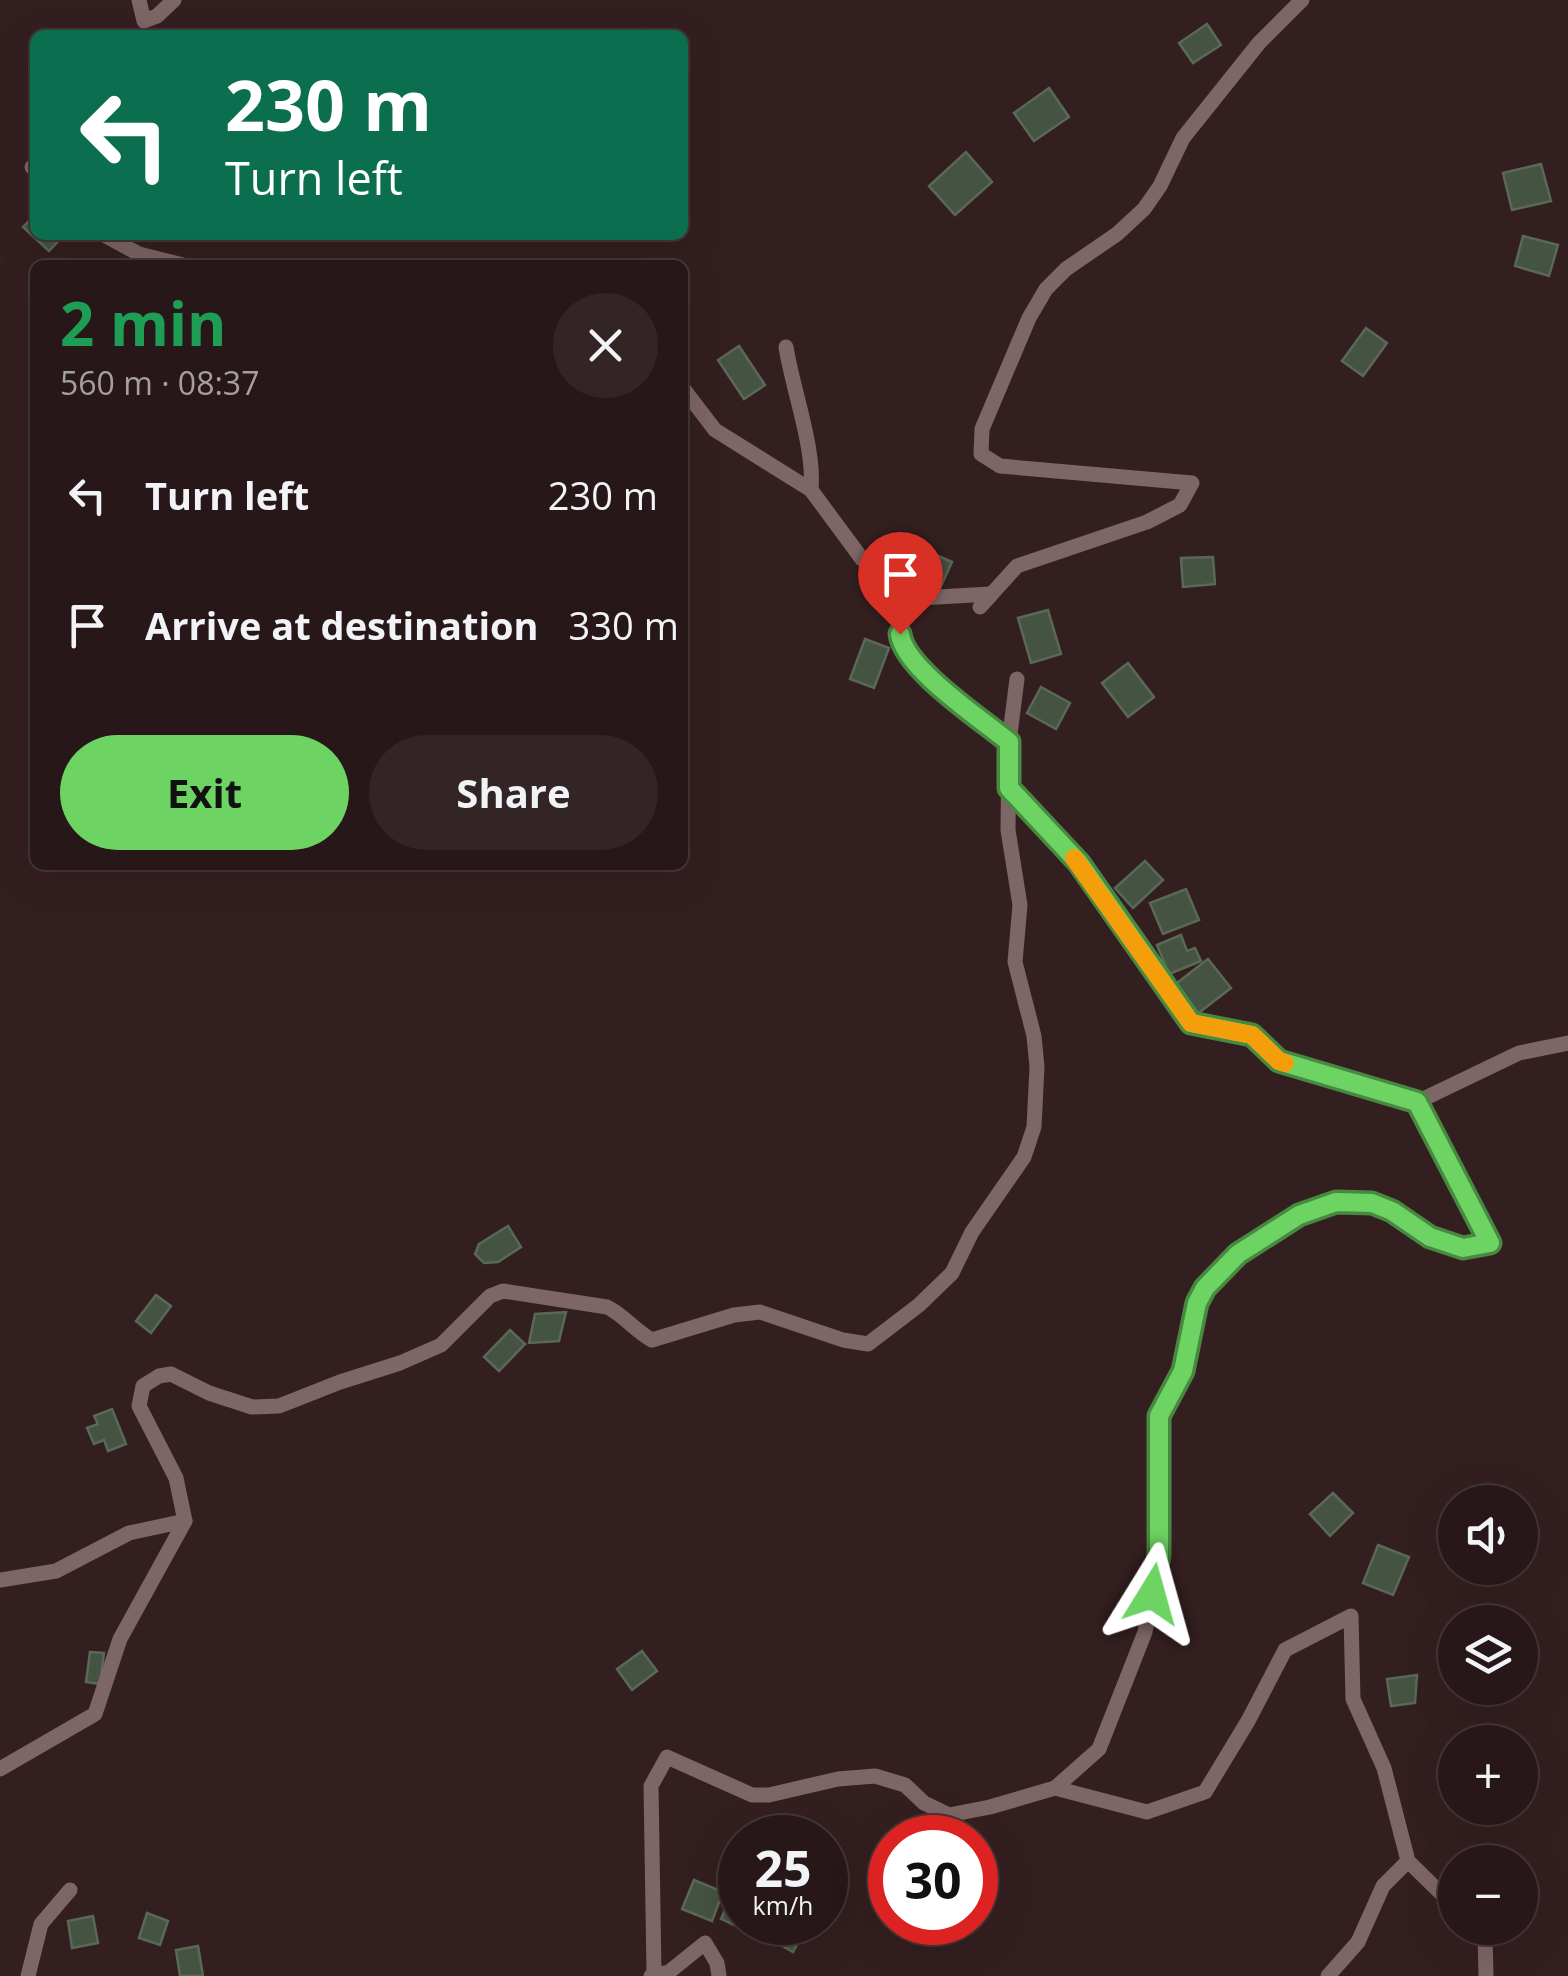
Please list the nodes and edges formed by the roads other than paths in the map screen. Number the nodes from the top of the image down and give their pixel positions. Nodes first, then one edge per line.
1 (139, 0) edge
2 (174, 0) edge
3 (1302, 0) edge
4 (113, 240) edge
5 (163, 260) edge
6 (786, 347) dead end
7 (688, 395) edge
8 (811, 490) junction
9 (991, 594) junction
10 (919, 598) junction
11 (980, 606) dead end
12 (1017, 679) dead end
13 (1009, 742) junction
14 (1009, 788) junction
15 (1568, 1043) edge
16 (1417, 1102) junction
17 (185, 1520) junction
18 (0, 1580) edge
19 (0, 1769) edge
20 (1055, 1788) junction
21 (1408, 1861) junction
22 (70, 1890) dead end
23 (1438, 1890) edge
24 (1485, 1945) edge
25 (652, 1975) edge
26 (28, 1976) edge
27 (719, 1976) edge
28 (1328, 1976) edge
29 (1486, 1976) edge

1 - 2 street
3 - 9 street
4 - 5 street
6 - 8 street
7 - 8 street
8 - 10 street
9 - 10 street
9 - 11 street
10 - 13 street
12 - 13 street
13 - 14 street
14 - 16 street
14 - 17 street
15 - 16 street
16 - 20 street
17 - 18 street
17 - 19 street
20 - 21 street
20 - 25 street
21 - 23 street
21 - 28 street
22 - 26 street
24 - 29 street
25 - 27 street

